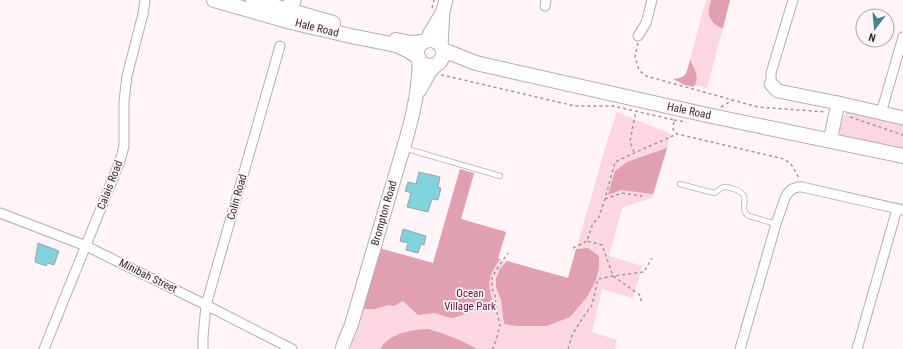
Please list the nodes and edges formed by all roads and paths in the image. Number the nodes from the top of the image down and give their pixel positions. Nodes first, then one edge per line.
1 (145, 0) edge
2 (151, 0) edge
3 (214, 0) edge
4 (253, 0) edge
5 (434, 0) edge
6 (652, 0) edge
7 (793, 0) edge
8 (440, 6) edge
9 (289, 10) edge
10 (144, 14) junction
11 (638, 36) joint
12 (903, 37) edge
13 (425, 41) junction
14 (280, 46) dead end
15 (442, 48) junction
16 (418, 58) junction
17 (476, 63) junction
18 (438, 67) junction
19 (771, 84) joint
20 (416, 99) junction
21 (733, 100) junction
22 (721, 107) dead end
23 (837, 108) junction
24 (636, 111) junction
25 (881, 113) junction
26 (903, 118) edge
27 (677, 134) junction
28 (903, 135) edge
29 (830, 141) junction
30 (403, 147) junction
31 (635, 153) junction
32 (903, 156) edge
33 (500, 176) dead end
34 (801, 181) dead end
35 (680, 184) dead end
36 (642, 196) dead end
37 (605, 199) junction
38 (900, 210) edge
39 (0, 213) edge
40 (776, 224) junction
41 (587, 241) junction
42 (86, 246) junction
43 (573, 248) dead end
44 (508, 253) dead end
45 (652, 258) dead end
46 (613, 276) junction
47 (641, 301) dead end
48 (206, 304) junction
49 (351, 326) junction
50 (44, 349) edge
51 (203, 349) edge
52 (292, 349) edge
53 (342, 349) edge
54 (349, 349) edge
55 (492, 349) edge
56 (568, 349) edge
57 (740, 349) edge
58 (857, 349) edge

1 - 10 street, Calais Road
2 - 10 street, Calais Road
3 - 9 main road, Hale Road
4 - 9 main road, Hale Road
5 - 8 path
6 - 11 street
7 - 19 street
8 - 13 street
8 - 15 street
9 - 13 main road, Hale Road
9 - 16 main road, Hale Road
10 - 42 street, Calais Road
11 - 21 path
12 - 25 street
13 - 15 main road
13 - 16 main road
14 - 48 street, Colin Road
15 - 17 main road, Hale Road
15 - 18 main road
16 - 18 main road
16 - 20 street, Brompton Road
17 - 18 main road, Hale Road
17 - 29 main road, Hale Road
18 - 20 street, Brompton Road
18 - 24 path
19 - 23 street
20 - 30 street, Brompton Road
21 - 22 path
21 - 23 path
23 - 25 street
23 - 28 path
23 - 29 street
24 - 27 path
24 - 31 path
25 - 26 street
27 - 31 path
27 - 34 path
29 - 32 main road, Hale Road
30 - 33 lane
30 - 49 street, Brompton Road
31 - 37 path
35 - 40 lane
36 - 37 path
37 - 41 path
38 - 40 street
38 - 58 street
39 - 42 street, Minibah Street
40 - 57 street
41 - 43 path
41 - 46 path
42 - 48 street, Minibah Street
42 - 50 street, Calais Road
44 - 55 path
45 - 46 path
46 - 47 path
46 - 56 path
48 - 51 street, Colin Road
48 - 52 street, Minibah Street
49 - 53 street, Brompton Road
49 - 54 street, Brompton Road

